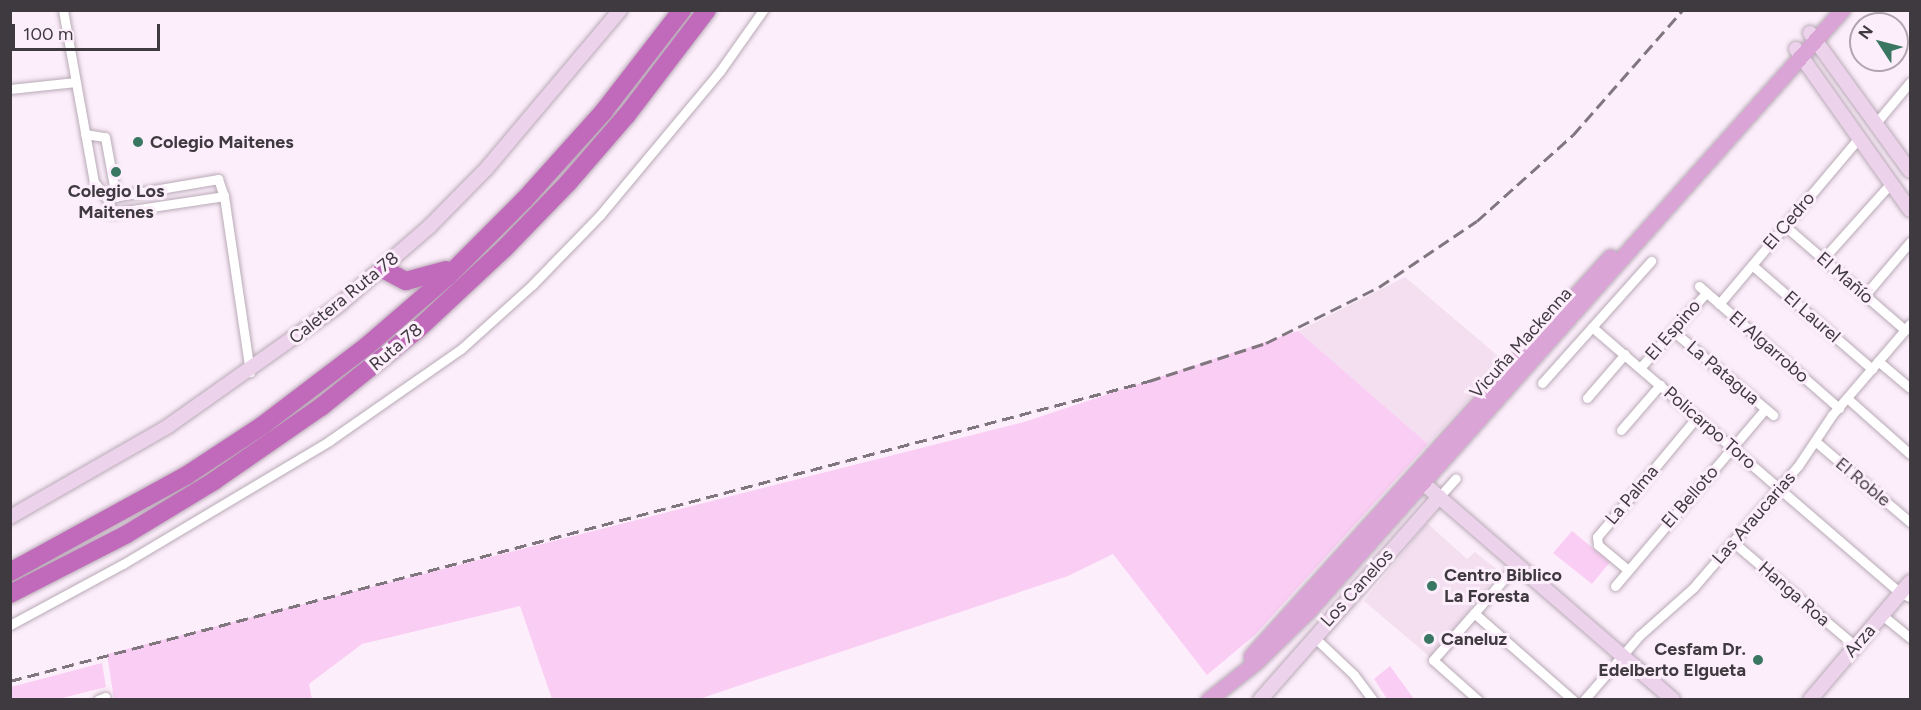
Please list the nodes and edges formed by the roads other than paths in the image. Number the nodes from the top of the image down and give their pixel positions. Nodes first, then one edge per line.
1 (63, 10) edge
2 (620, 10) edge
3 (682, 10) edge
4 (707, 10) edge
5 (763, 10) edge
6 (1830, 10) edge
7 (1842, 10) edge
8 (1813, 36) junction
9 (1799, 53) junction
10 (76, 82) junction
11 (1911, 82) edge
12 (10, 90) edge
13 (1876, 123) junction
14 (85, 134) junction
15 (1859, 138) junction
16 (1910, 168) edge
17 (1891, 183) junction
18 (224, 196) junction
19 (112, 197) junction
20 (1911, 210) edge
21 (1785, 226) junction
22 (1911, 242) edge
23 (1823, 259) junction
24 (1651, 261) dead end
25 (459, 265) junction
26 (1752, 265) junction
27 (383, 269) junction
28 (1703, 290) joint
29 (1864, 295) junction
30 (1719, 304) junction
31 (1592, 327) junction
32 (1908, 327) edge
33 (1673, 331) junction
34 (1625, 354) junction
35 (1878, 361) junction
36 (1640, 368) junction
37 (1872, 369) junction
38 (250, 372) junction
39 (1542, 383) dead end
40 (1660, 385) junction
41 (1911, 388) edge
42 (1587, 398) dead end
43 (1846, 398) junction
44 (1839, 408) junction
45 (1769, 412) joint
46 (1697, 417) junction
47 (1621, 430) dead end
48 (1815, 441) junction
49 (1732, 448) junction
50 (1911, 454) edge
51 (1418, 478) junction
52 (1456, 478) dead end
53 (1779, 488) junction
54 (1439, 497) junction
55 (10, 517) edge
56 (1911, 522) edge
57 (1733, 542) junction
58 (1517, 564) junction
59 (1628, 570) junction
60 (10, 572) edge
61 (1911, 582) edge
62 (1615, 586) dead end
63 (10, 594) edge
64 (1905, 595) edge
65 (1473, 613) junction
66 (1882, 615) junction
67 (10, 625) edge
68 (1314, 637) junction
69 (1911, 638) edge
70 (1855, 646) junction
71 (1622, 656) junction
72 (1213, 696) edge
73 (1266, 697) edge
74 (1373, 699) edge
75 (1478, 699) edge
76 (1573, 699) edge
77 (1584, 699) edge
78 (1673, 699) edge
79 (1810, 699) edge

1 - 10 street
2 - 27 street, Caletera Ruta 78
3 - 25 highway, Ruta 78
4 - 63 highway, Ruta 78
5 - 67 street
6 - 8 main road, Vicuña Mackenna
7 - 8 main road, Vicuña Mackenna
8 - 9 main road, Vicuña Mackenna
8 - 13 street
9 - 15 street
9 - 51 main road, Vicuña Mackenna
10 - 12 street
10 - 14 street
11 - 13 street
13 - 16 street
14 - 19 street
14 - 19 street
15 - 17 street
15 - 21 street, El Cedro
17 - 20 street
17 - 23 street
18 - 19 street
18 - 19 street
18 - 38 street
21 - 23 street, El Mañío
21 - 26 street, El Cedro
22 - 29 street
23 - 29 street, El Mañío
24 - 31 street
25 - 27 highway
25 - 60 highway, Ruta 78
26 - 30 street, El Cedro
26 - 37 street, El Laurel
27 - 38 street, Caletera Ruta 78
28 - 30 street, El Algarrobo
28 - 33 street, El Espino
29 - 32 street, El Mañío
30 - 44 street, El Algarrobo
31 - 34 street, Policarpo Toro
31 - 39 street
32 - 35 street, Las Araucarias
33 - 36 street, El Espino
33 - 45 street, La Patagua
34 - 36 street, Policarpo Toro
34 - 42 street
35 - 37 street, Las Araucarias
35 - 41 street
36 - 40 street, Policarpo Toro
37 - 43 street, Las Araucarias
38 - 55 street, Caletera Ruta 78
40 - 46 street, Policarpo Toro
40 - 47 street
43 - 44 street, Las Araucarias
43 - 50 street
44 - 48 street, Las Araucarias
45 - 49 street, El Belloto
46 - 49 street, Policarpo Toro
46 - 59 street, La Palma
48 - 53 street, Las Araucarias
48 - 56 street, El Roble
49 - 53 street, Policarpo Toro
49 - 59 street, El Belloto
51 - 54 street
51 - 72 main road, Vicuña Mackenna
52 - 54 street, Los Canelos
53 - 57 street, Las Araucarias
53 - 64 street, Policarpo Toro
54 - 58 street
54 - 68 street, Los Canelos
57 - 70 street, Hanga Roa
57 - 71 street, Las Araucarias
58 - 65 street
58 - 71 street
59 - 62 street, El Belloto
61 - 64 street, Arza
64 - 66 street, Arza
65 - 75 street
65 - 76 street
66 - 69 street
66 - 70 street, Arza
68 - 73 street, Los Canelos
68 - 74 street
70 - 79 street, Arza
71 - 77 street, Las Araucarias
71 - 78 street

